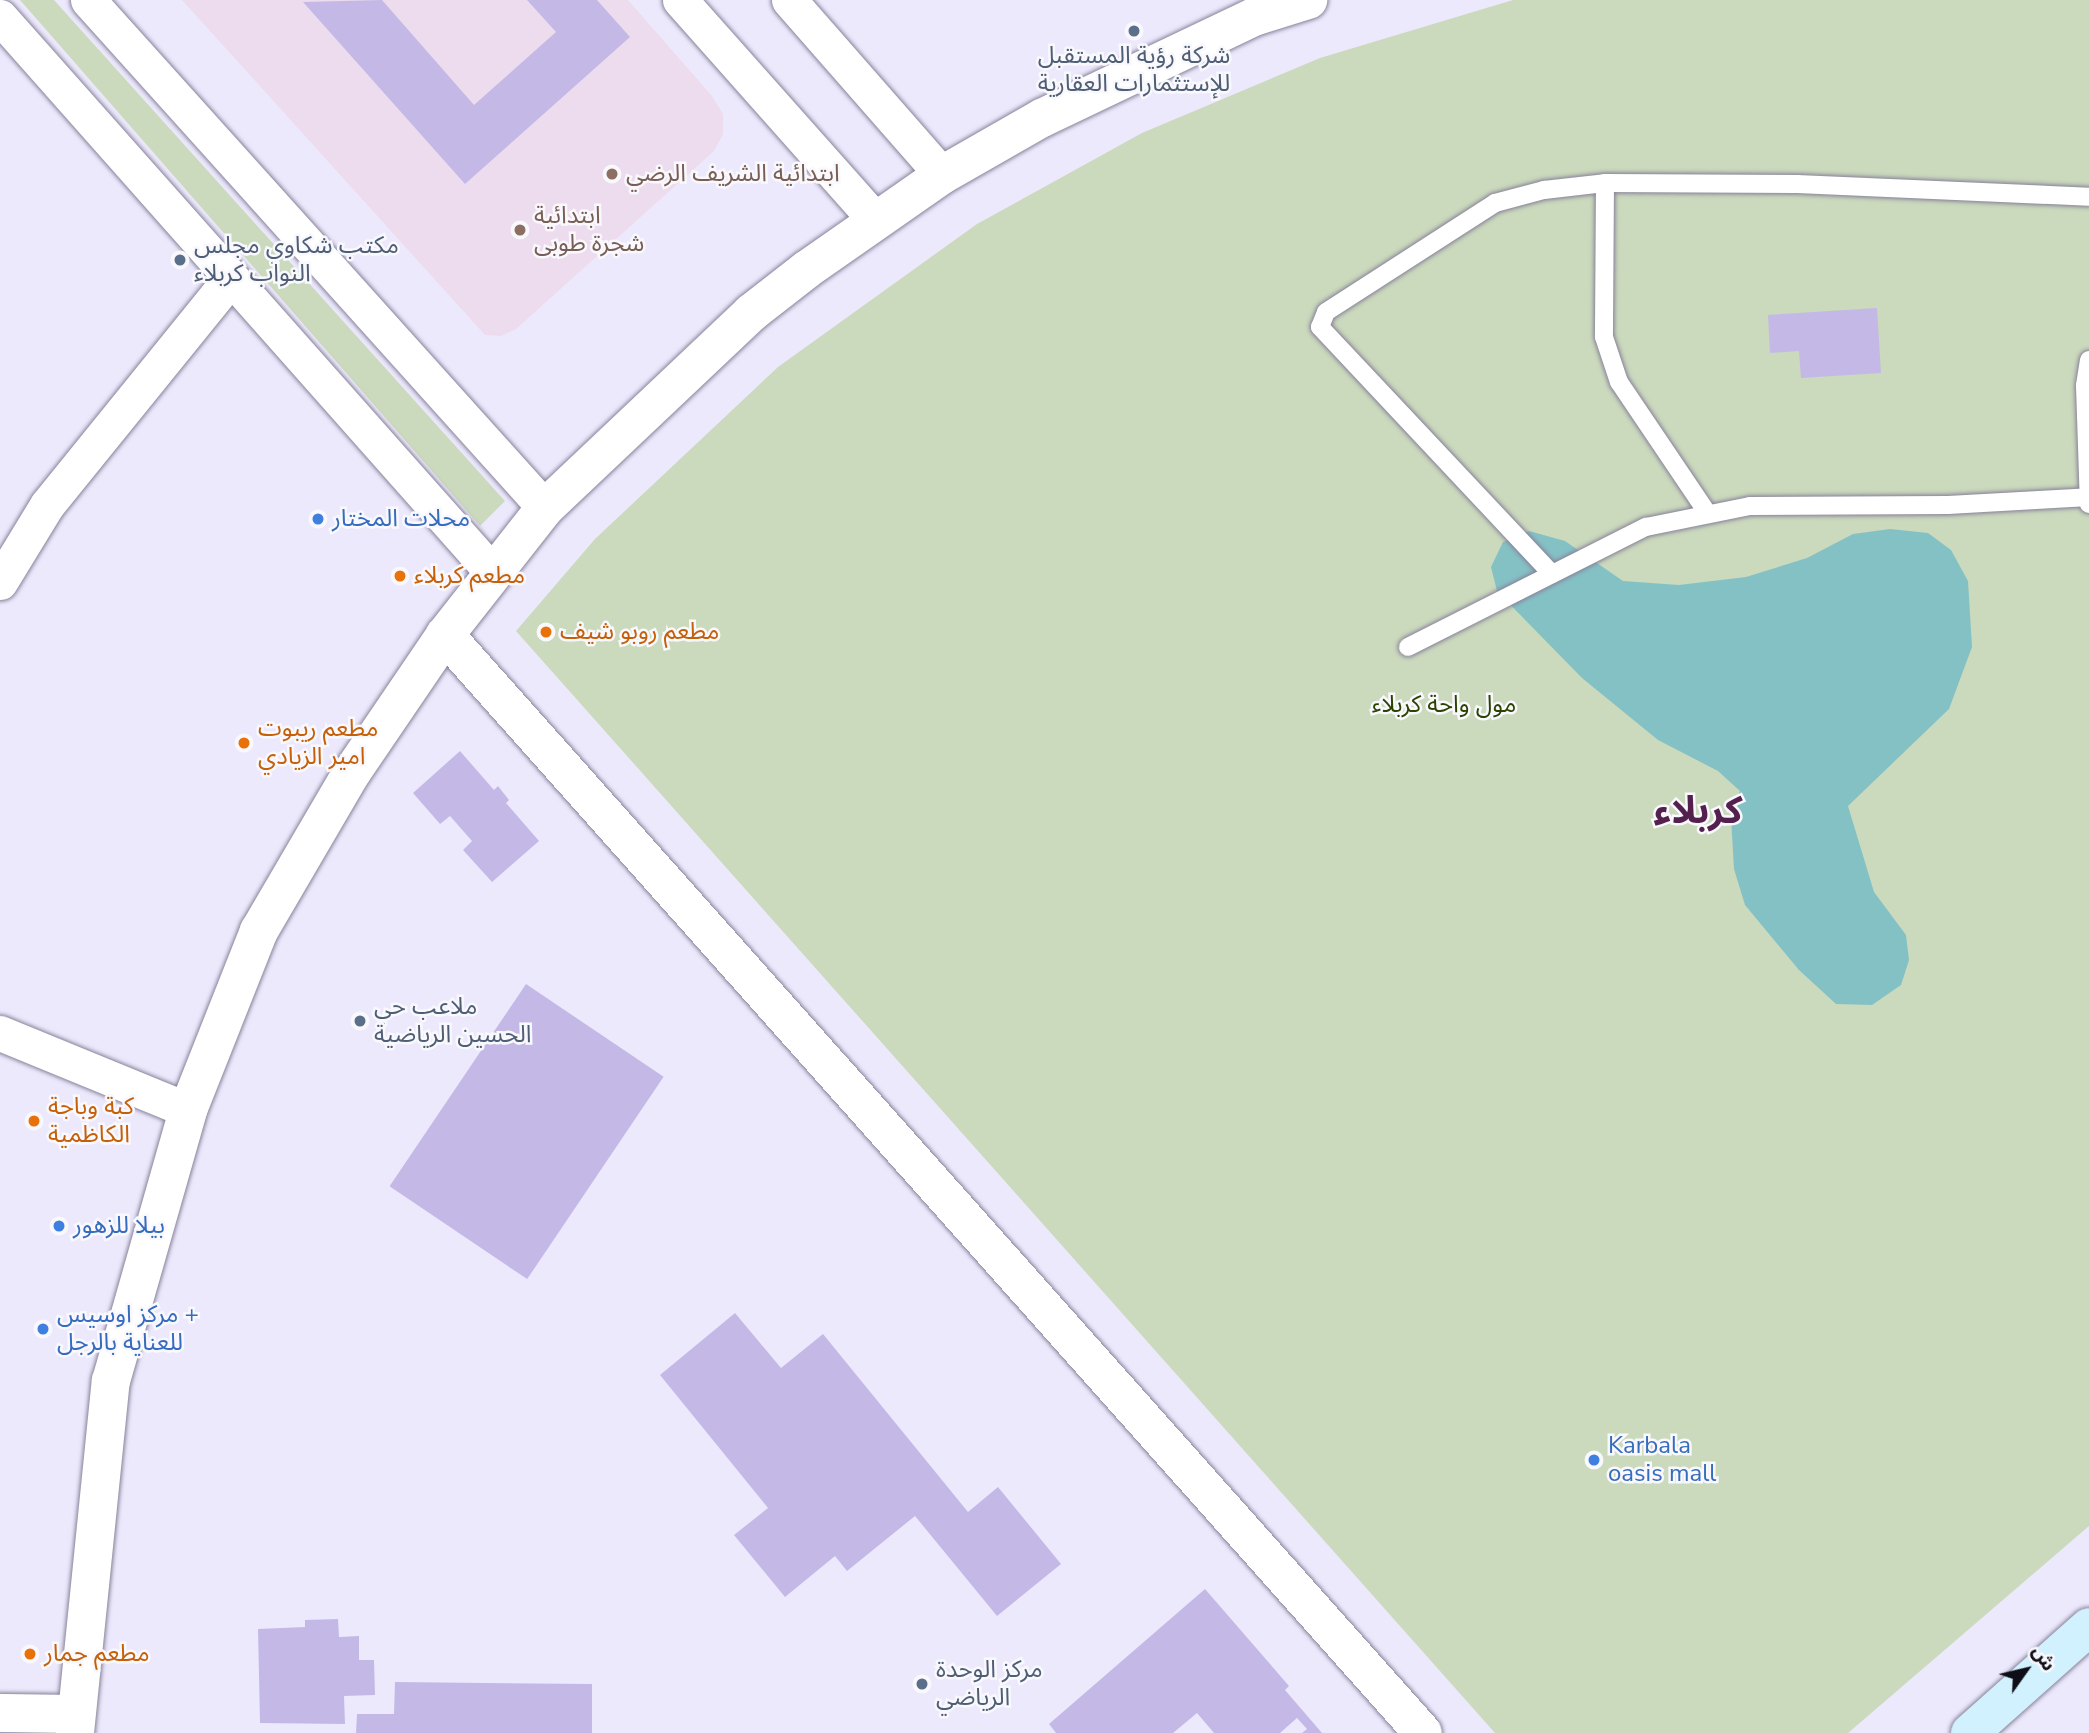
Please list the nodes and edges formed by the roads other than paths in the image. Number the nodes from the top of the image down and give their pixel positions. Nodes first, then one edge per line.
1 (88, 0) edge
2 (680, 0) edge
3 (789, 0) edge
4 (1307, 0) edge
5 (0, 17) edge
6 (942, 175) junction
7 (1605, 183) junction
8 (2089, 197) edge
9 (875, 220) junction
10 (231, 278) junction
11 (2089, 359) edge
12 (2089, 497) edge
13 (2089, 504) edge
14 (545, 508) junction
15 (1708, 514) junction
16 (492, 572) junction
17 (1552, 574) junction
18 (0, 582) edge
19 (445, 635) junction
20 (1408, 646) dead end
21 (0, 1033) edge
22 (188, 1110) junction
23 (2089, 1627) edge
24 (0, 1713) edge
25 (75, 1724) edge
26 (1423, 1733) edge
27 (1970, 1733) edge

1 - 14 street
2 - 9 street
3 - 6 street
4 - 6 street
5 - 10 street
6 - 9 street
7 - 8 lane
7 - 15 lane
7 - 17 lane
9 - 14 street
10 - 16 street
10 - 18 street
11 - 12 lane
12 - 13 lane
12 - 15 lane
14 - 16 street
15 - 17 lane
16 - 19 street
17 - 20 lane
19 - 22 street
19 - 26 street
21 - 22 street
22 - 25 street
23 - 27 main road
24 - 25 street

